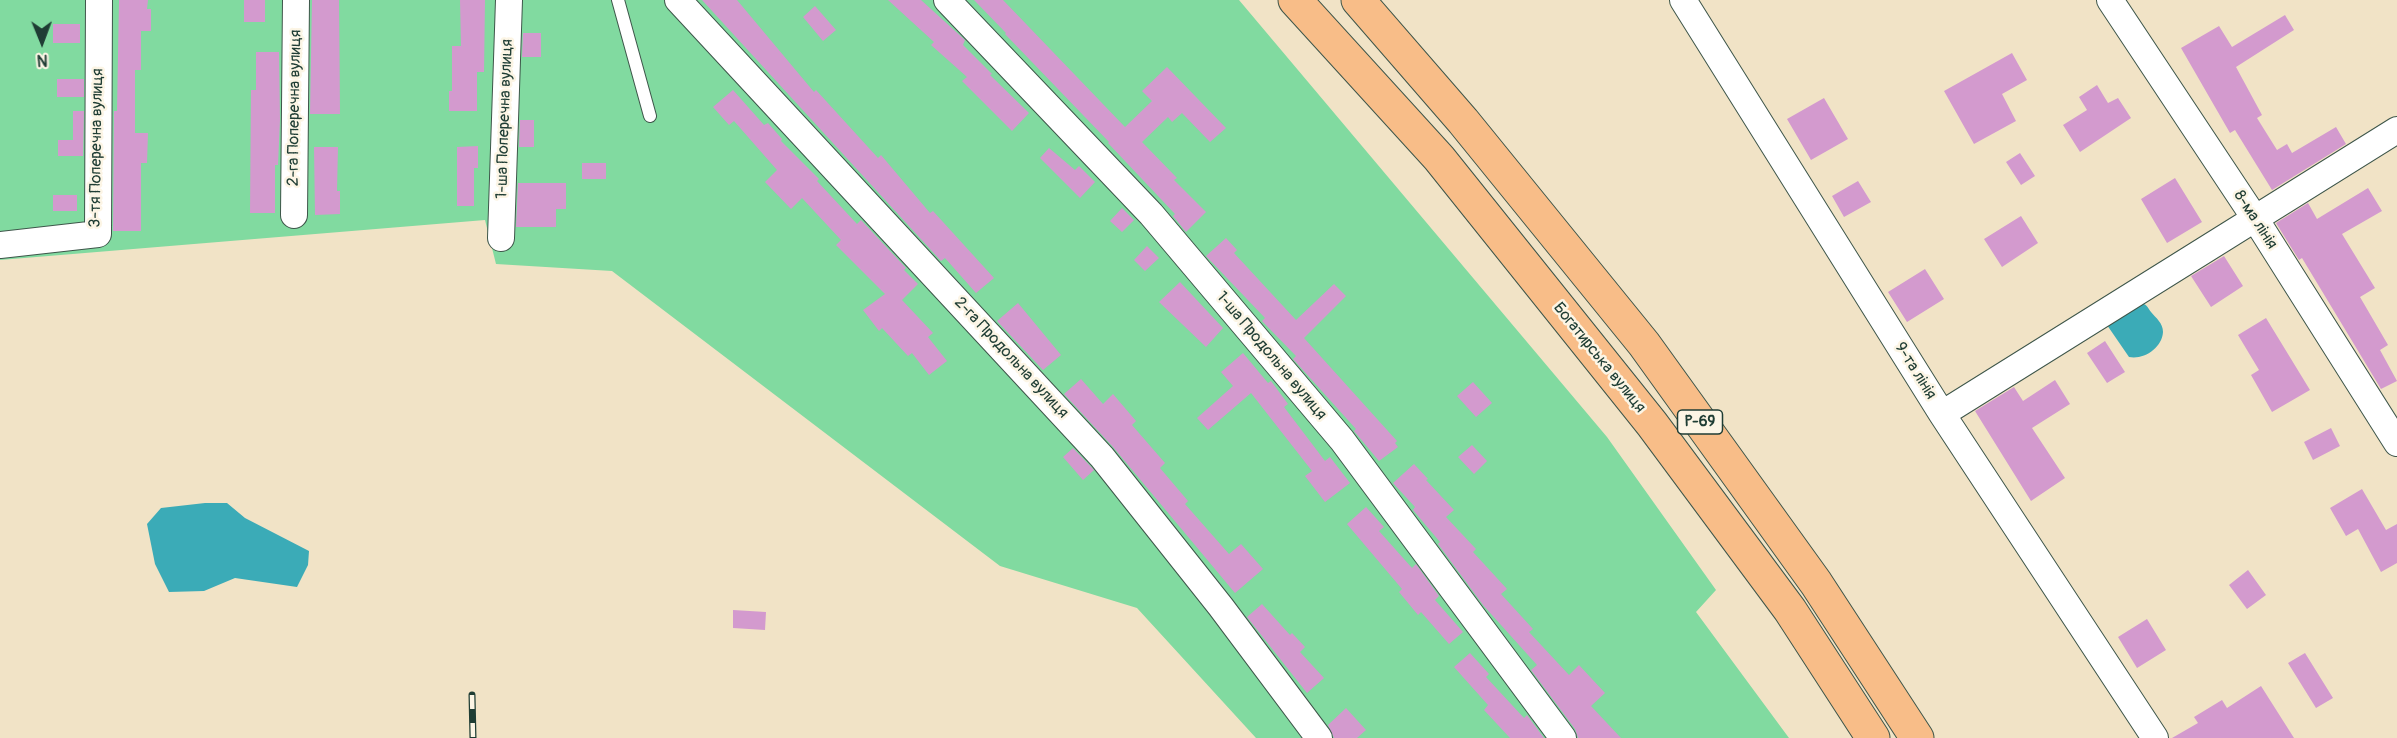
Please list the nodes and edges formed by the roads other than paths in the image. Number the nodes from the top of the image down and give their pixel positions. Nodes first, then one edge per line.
1 (99, 0) edge
2 (296, 0) edge
3 (509, 0) edge
4 (618, 0) edge
5 (678, 0) edge
6 (947, 0) edge
7 (1295, 0) edge
8 (1358, 0) edge
9 (1683, 0) edge
10 (2110, 0) edge
11 (650, 116) dead end
12 (2397, 130) edge
13 (294, 215) dead end
14 (2256, 220) junction
15 (501, 238) dead end
16 (0, 244) edge
17 (1942, 414) junction
18 (2397, 443) edge
19 (1319, 738) edge
20 (1563, 738) edge
21 (1873, 738) edge
22 (1917, 738) edge
23 (2155, 738) edge

1 - 16 street, 3-тя Поперечна вулиця
2 - 13 street, 2-га Поперечна вулиця
3 - 15 street, 1-ша Поперечна вулиця
4 - 11 lane
5 - 19 street, 2-га Продольна вулиця
6 - 20 street, 1-ша Продольна вулиця
7 - 21 main road, Богатирська вулиця / Р-69
8 - 22 main road, Р-69
9 - 17 street, 9-та лінія
10 - 14 street, 8-ма лінія
12 - 14 street
14 - 17 street
14 - 18 street, 8-ма лінія
17 - 23 street, 9-та лінія

